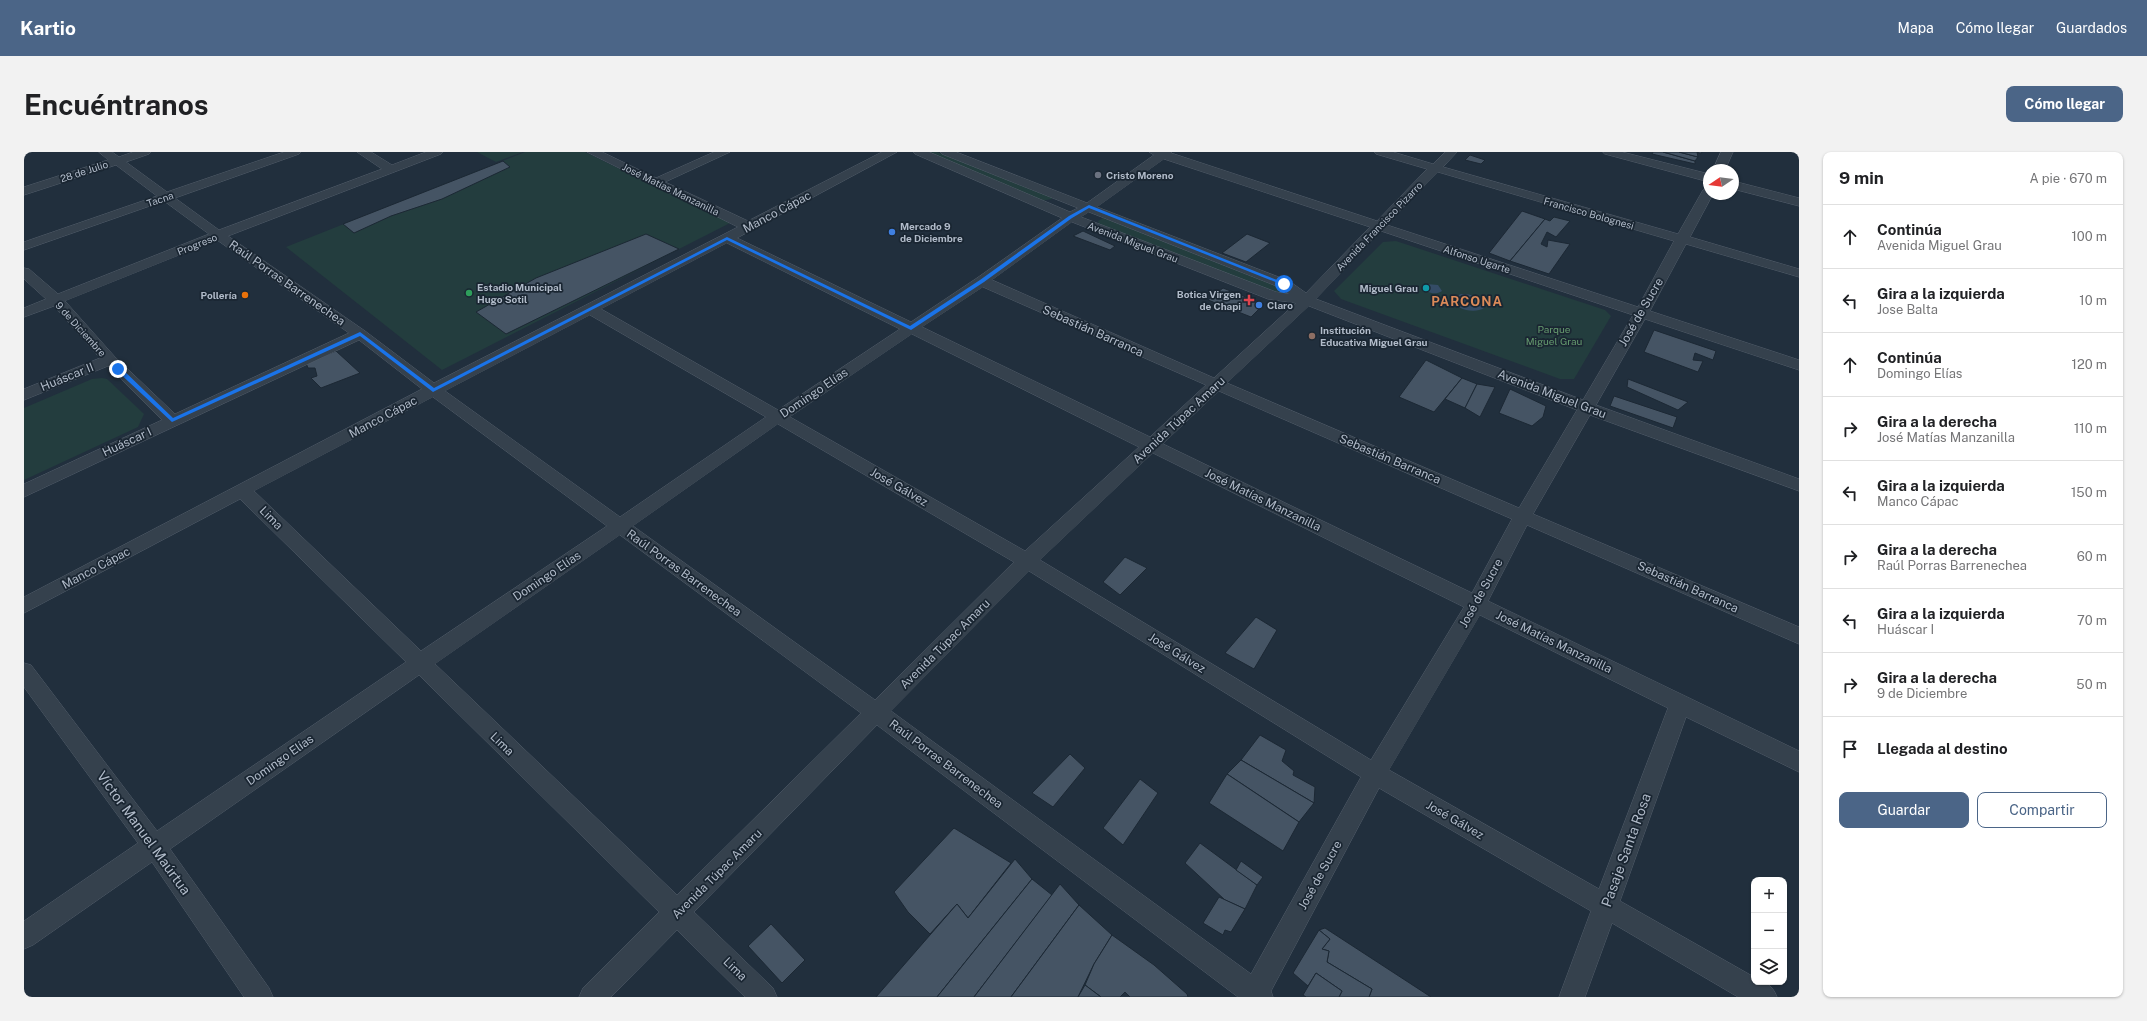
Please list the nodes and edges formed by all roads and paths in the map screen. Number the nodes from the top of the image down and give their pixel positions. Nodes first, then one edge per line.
1 (145, 152) edge
2 (296, 152) edge
3 (363, 152) edge
4 (437, 152) edge
5 (593, 152) edge
6 (724, 152) edge
7 (892, 152) edge
8 (919, 152) edge
9 (946, 152) edge
10 (1380, 152) edge
11 (1451, 152) edge
12 (1609, 152) edge
13 (1727, 152) edge
14 (1161, 153) edge
15 (111, 156) edge
16 (1722, 164) edge
17 (1435, 168) junction
18 (392, 169) junction
19 (1703, 176) edge
20 (656, 182) junction
21 (1739, 187) edge
22 (24, 191) edge
23 (166, 197) junction
24 (1704, 200) edge
25 (1799, 202) edge
26 (1089, 207) junction
27 (1070, 217) junction
28 (749, 227) junction
29 (1377, 227) junction
30 (218, 235) junction
31 (727, 238) junction
32 (1682, 240) junction
33 (24, 246) edge
34 (24, 272) edge
35 (1799, 273) edge
36 (982, 281) junction
37 (56, 300) junction
38 (1307, 300) junction
39 (591, 309) junction
40 (24, 313) edge
41 (1641, 314) junction
42 (911, 328) junction
43 (360, 334) junction
44 (110, 360) junction
45 (1799, 365) edge
46 (1216, 386) junction
47 (433, 390) junction
48 (24, 395) edge
49 (1585, 407) junction
50 (778, 417) junction
51 (172, 421) junction
52 (1152, 446) junction
53 (1799, 485) edge
54 (242, 490) junction
55 (24, 491) edge
56 (1523, 516) junction
57 (619, 526) junction
58 (1027, 561) junction
59 (1476, 604) junction
60 (24, 606) edge
61 (1799, 636) edge
62 (418, 663) junction
63 (24, 671) edge
64 (1680, 703) junction
65 (877, 713) junction
66 (1799, 762) edge
67 (1375, 774) junction
68 (155, 846) junction
69 (1606, 906) junction
70 (677, 913) junction
71 (24, 936) edge
72 (1256, 996) edge
73 (260, 997) edge
74 (592, 997) edge
75 (764, 997) edge
76 (1572, 997) edge
77 (1764, 997) edge

1 - 15 street, 28 de Julio
2 - 23 street, Tacna
3 - 18 street
4 - 18 street, Progreso
5 - 20 street, José Matías Manzanilla
6 - 20 street
7 - 28 street, Manco Cápac
8 - 27 street, Avenida Miguel Grau
9 - 26 street, Avenida Miguel Grau
10 - 17 street, Francisco Bolognesi
11 - 17 street, Avenida Francisco Pizarro
12 - 19 street
13 - 16 street
14 - 26 street, Domingo Elías
14 - 29 street, Alfonso Ugarte
15 - 22 street, 28 de Julio
15 - 23 street, Raúl Porras Barrenechea
17 - 29 street, Avenida Francisco Pizarro
17 - 32 street, Francisco Bolognesi
18 - 30 street, Progreso
20 - 28 street, José Matías Manzanilla
21 - 25 street
23 - 30 street, Raúl Porras Barrenechea
23 - 33 street, Tacna
24 - 32 street, José de Sucre
26 - 27 street, Domingo Elías
26 - 38 street, Avenida Miguel Grau
27 - 36 street, Domingo Elías
27 - 38 street, Avenida Miguel Grau
28 - 31 street, Manco Cápac
29 - 38 street, Avenida Francisco Pizarro
29 - 41 street, Alfonso Ugarte
30 - 37 street, Progreso
30 - 43 street, Raúl Porras Barrenechea
31 - 39 street, Manco Cápac
31 - 42 street, José Matías Manzanilla
32 - 35 street, Francisco Bolognesi
32 - 41 street, José de Sucre
34 - 37 street, 9 de Diciembre
36 - 42 street, Domingo Elías
36 - 46 street, Sebastián Barranca
37 - 40 street, Progreso
37 - 44 street, 9 de Diciembre
38 - 46 street, Avenida Túpac Amaru
38 - 49 street, Avenida Miguel Grau
39 - 47 street, Manco Cápac
39 - 50 street, José Gálvez
41 - 45 street, Alfonso Ugarte
41 - 49 street, José de Sucre
42 - 50 street, Domingo Elías
42 - 52 street, José Matías Manzanilla
43 - 47 street, Raúl Porras Barrenechea
43 - 51 street, Huáscar I
44 - 48 street, Huáscar II
44 - 51 street, 9 de Diciembre
46 - 52 street, Avenida Túpac Amaru
46 - 56 street, Sebastián Barranca
47 - 54 street, Manco Cápac
47 - 57 street, Raúl Porras Barrenechea
49 - 53 street, Avenida Miguel Grau
49 - 56 street, José de Sucre
50 - 57 street, Domingo Elías
50 - 58 street, José Gálvez
51 - 55 street, Huáscar I
52 - 58 street, Avenida Túpac Amaru
52 - 59 street, José Matías Manzanilla
54 - 60 street, Manco Cápac
54 - 62 street, Lima
56 - 59 street, José de Sucre
56 - 61 street, Sebastián Barranca
57 - 62 street, Domingo Elías
57 - 65 street, Raúl Porras Barrenechea
58 - 65 street, Avenida Túpac Amaru
58 - 67 street, José Gálvez
59 - 64 street, José Matías Manzanilla
59 - 67 street, José de Sucre
62 - 68 street, Domingo Elías
62 - 70 street, Lima
63 - 68 street, Víctor Manuel Maúrtua
64 - 66 street, José Matías Manzanilla
64 - 69 street, Pasaje Santa Rosa
65 - 70 street, Avenida Túpac Amaru
65 - 72 street, Raúl Porras Barrenechea
67 - 69 street, José Gálvez
67 - 72 street, José de Sucre
68 - 71 street, Domingo Elías
68 - 73 street, Víctor Manuel Maúrtua
69 - 76 street, Pasaje Santa Rosa
69 - 77 street, José Gálvez
70 - 74 street, Avenida Túpac Amaru
70 - 75 street, Lima

